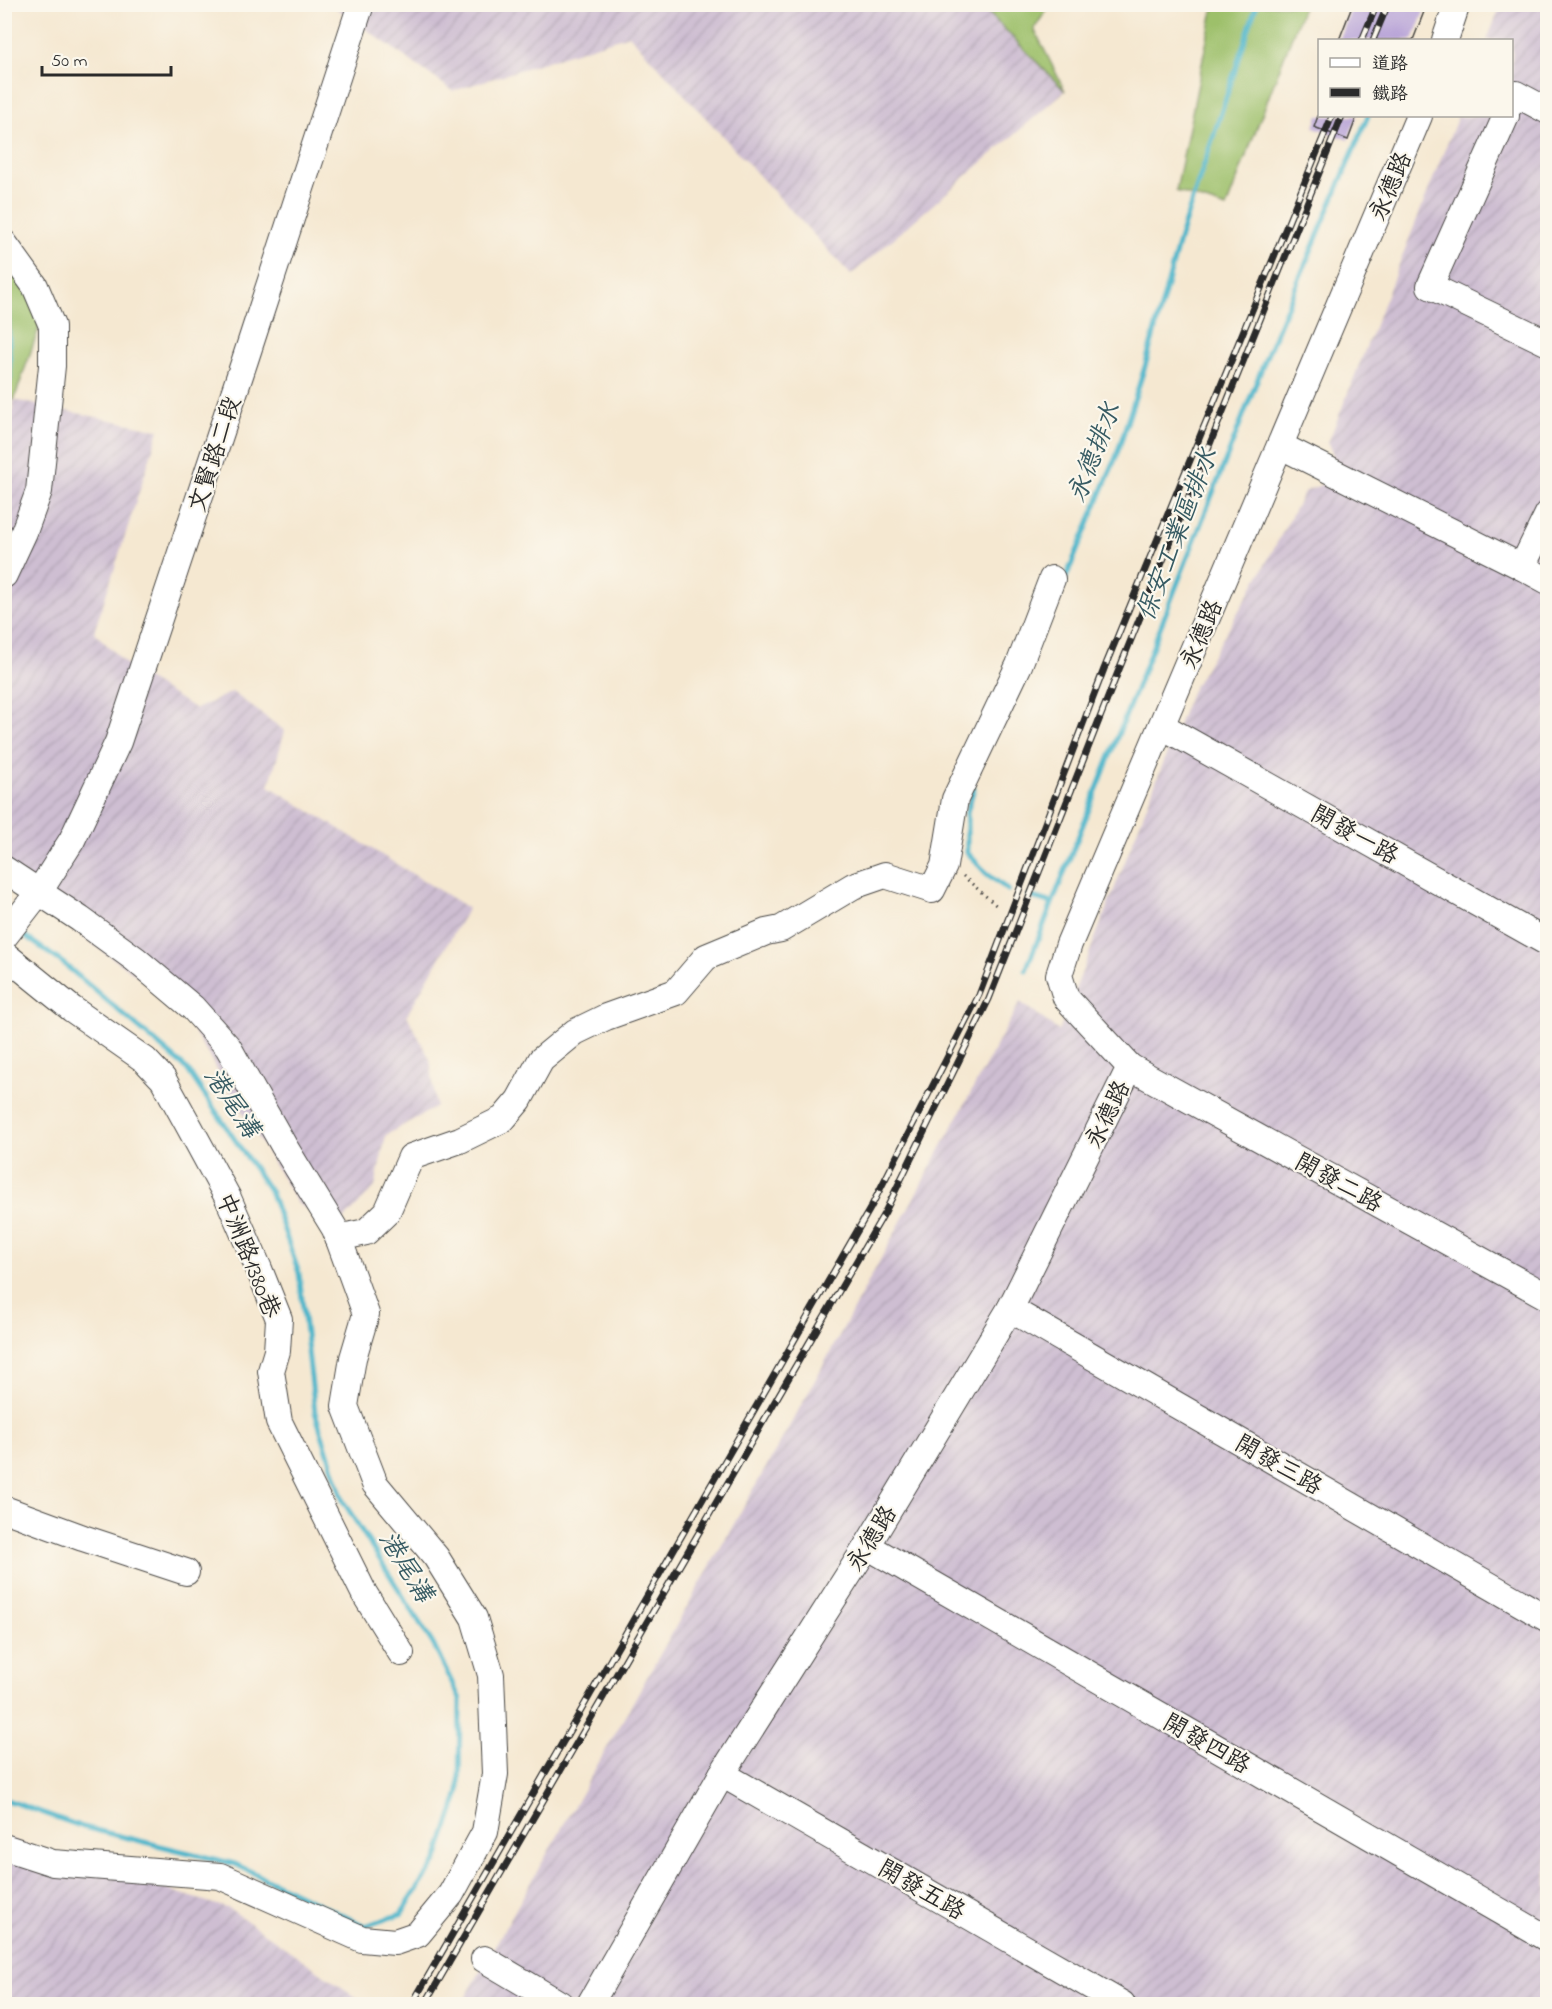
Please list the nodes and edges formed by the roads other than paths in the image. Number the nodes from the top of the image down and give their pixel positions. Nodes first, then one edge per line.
1 (361, 4) edge
2 (1456, 4) edge
3 (1445, 39) edge
4 (1513, 102) edge
5 (1548, 111) edge
6 (1419, 117) edge
7 (1506, 117) edge
8 (4, 243) edge
9 (1548, 343) edge
10 (1281, 446) junction
11 (1548, 514) edge
12 (1522, 567) junction
13 (4, 575) edge
14 (1052, 579) dead end
15 (1548, 581) edge
16 (1162, 726) junction
17 (4, 869) edge
18 (39, 892) junction
19 (4, 937) edge
20 (1548, 943) edge
21 (4, 954) edge
22 (1130, 1067) junction
23 (338, 1238) junction
24 (1548, 1298) edge
25 (1010, 1309) junction
26 (4, 1509) edge
27 (867, 1546) junction
28 (186, 1572) dead end
29 (1548, 1619) edge
30 (401, 1653) dead end
31 (722, 1774) junction
32 (4, 1847) edge
33 (1548, 1940) edge
34 (484, 1959) dead end
35 (560, 2004) edge
36 (590, 2004) edge
37 (1122, 2004) edge

1 - 18 street, 文賢路二段
2 - 3 street
4 - 5 street
6 - 10 street, 永德路
7 - 9 street
8 - 13 street
10 - 12 street
10 - 16 street, 永德路
11 - 12 street
12 - 15 street
14 - 23 street
16 - 20 street, 開發一路
16 - 22 street, 永德路
17 - 18 street
18 - 19 street, 文賢路二段
18 - 23 street
21 - 30 street, 中洲路1380巷
22 - 24 street, 開發二路
22 - 25 street, 永德路
23 - 32 street
25 - 27 street, 永德路
25 - 29 street, 開發三路
26 - 28 street
27 - 31 street, 永德路
27 - 33 street, 開發四路
31 - 36 street, 永德路
31 - 37 street, 開發五路
34 - 35 street

